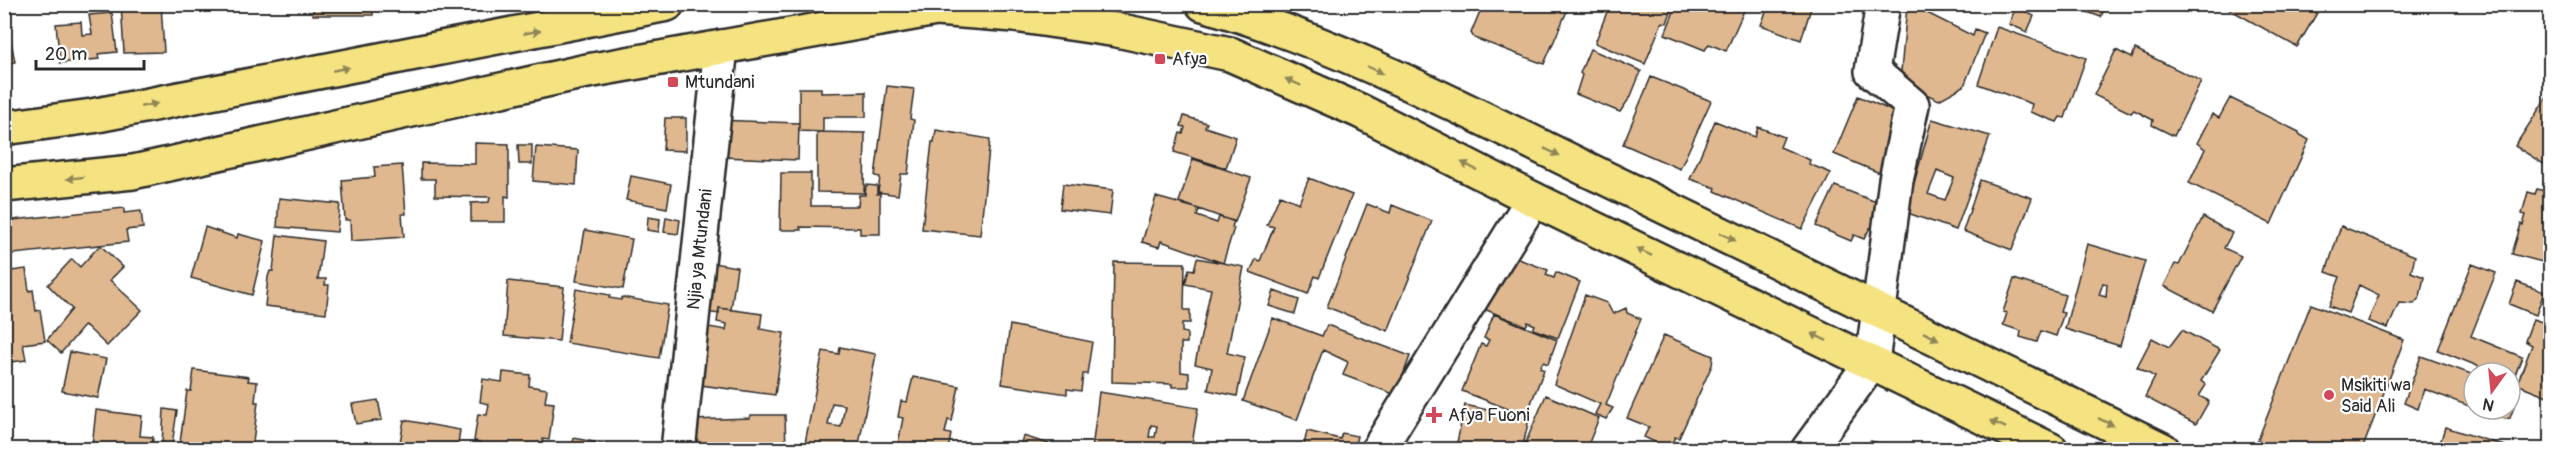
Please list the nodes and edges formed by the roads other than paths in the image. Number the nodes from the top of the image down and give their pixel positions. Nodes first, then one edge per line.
1 (667, 4) edge
2 (1203, 4) edge
3 (1883, 4) edge
4 (721, 47) junction
5 (4, 128) edge
6 (4, 185) edge
7 (1533, 199) junction
8 (1879, 310) junction
9 (1872, 362) junction
10 (678, 450) edge
11 (1378, 450) edge
12 (1808, 450) edge
13 (2051, 450) edge
14 (2163, 450) edge

5 -> 1 main road
2 -> 8 main road
3 - 8 street
4 -> 6 main road
7 -> 4 main road
4 - 10 street, Njia ya Mtundani
9 -> 7 main road
7 - 11 street
8 - 9 street
8 -> 14 main road
9 - 12 street
13 -> 9 main road

